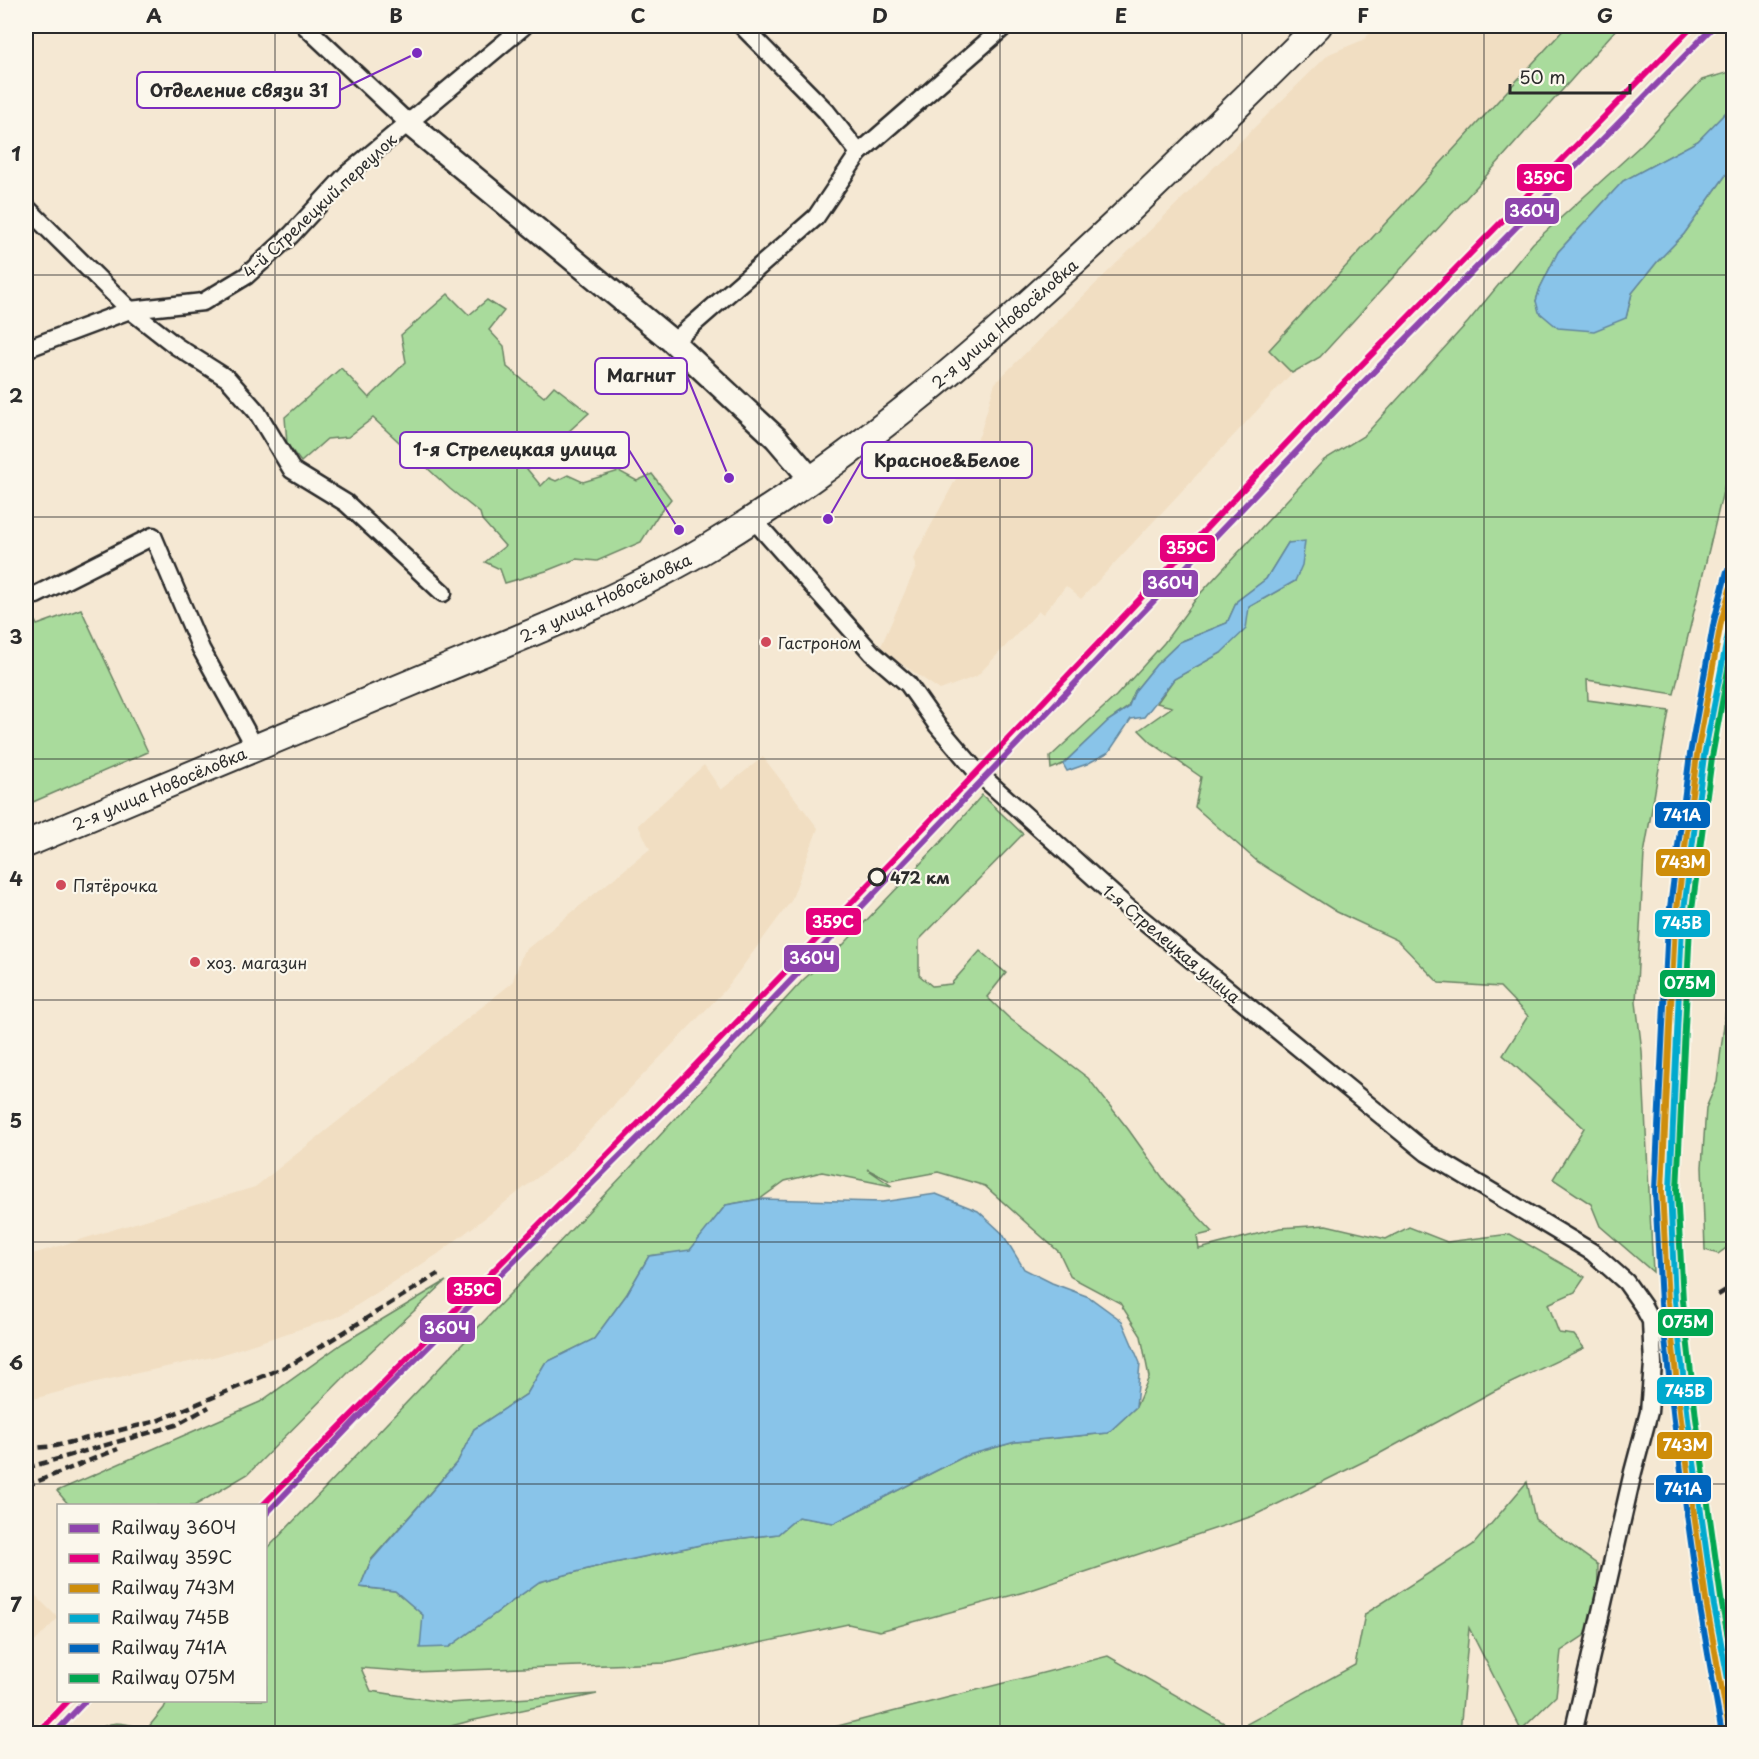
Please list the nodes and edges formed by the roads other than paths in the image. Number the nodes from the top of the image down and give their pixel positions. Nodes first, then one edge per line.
1 (305, 26) edge
2 (521, 26) edge
3 (742, 26) edge
4 (1005, 26) edge
5 (1318, 26) edge
6 (407, 122) junction
7 (859, 153) junction
8 (26, 207) edge
9 (130, 310) junction
10 (673, 342) junction
11 (26, 349) edge
12 (811, 479) junction
13 (753, 519) junction
14 (443, 593) dead end
15 (36, 595) dead end
16 (255, 747) junction
17 (26, 844) edge
18 (1573, 1734) edge

1 - 6 street
2 - 6 street, 4-й Стрелецкий переулок
3 - 7 street
4 - 7 street
5 - 12 main road, 2-я улица Новосёловка
6 - 9 street, 4-й Стрелецкий переулок
6 - 10 street
7 - 10 street
8 - 9 street
9 - 11 street, 4-й Стрелецкий переулок
9 - 14 street
10 - 12 street
12 - 13 main road, 2-я улица Новосёловка
13 - 16 main road, 2-я улица Новосёловка
13 - 18 street, 1-я Стрелецкая улица
15 - 16 street
16 - 17 main road, 2-я улица Новосёловка

